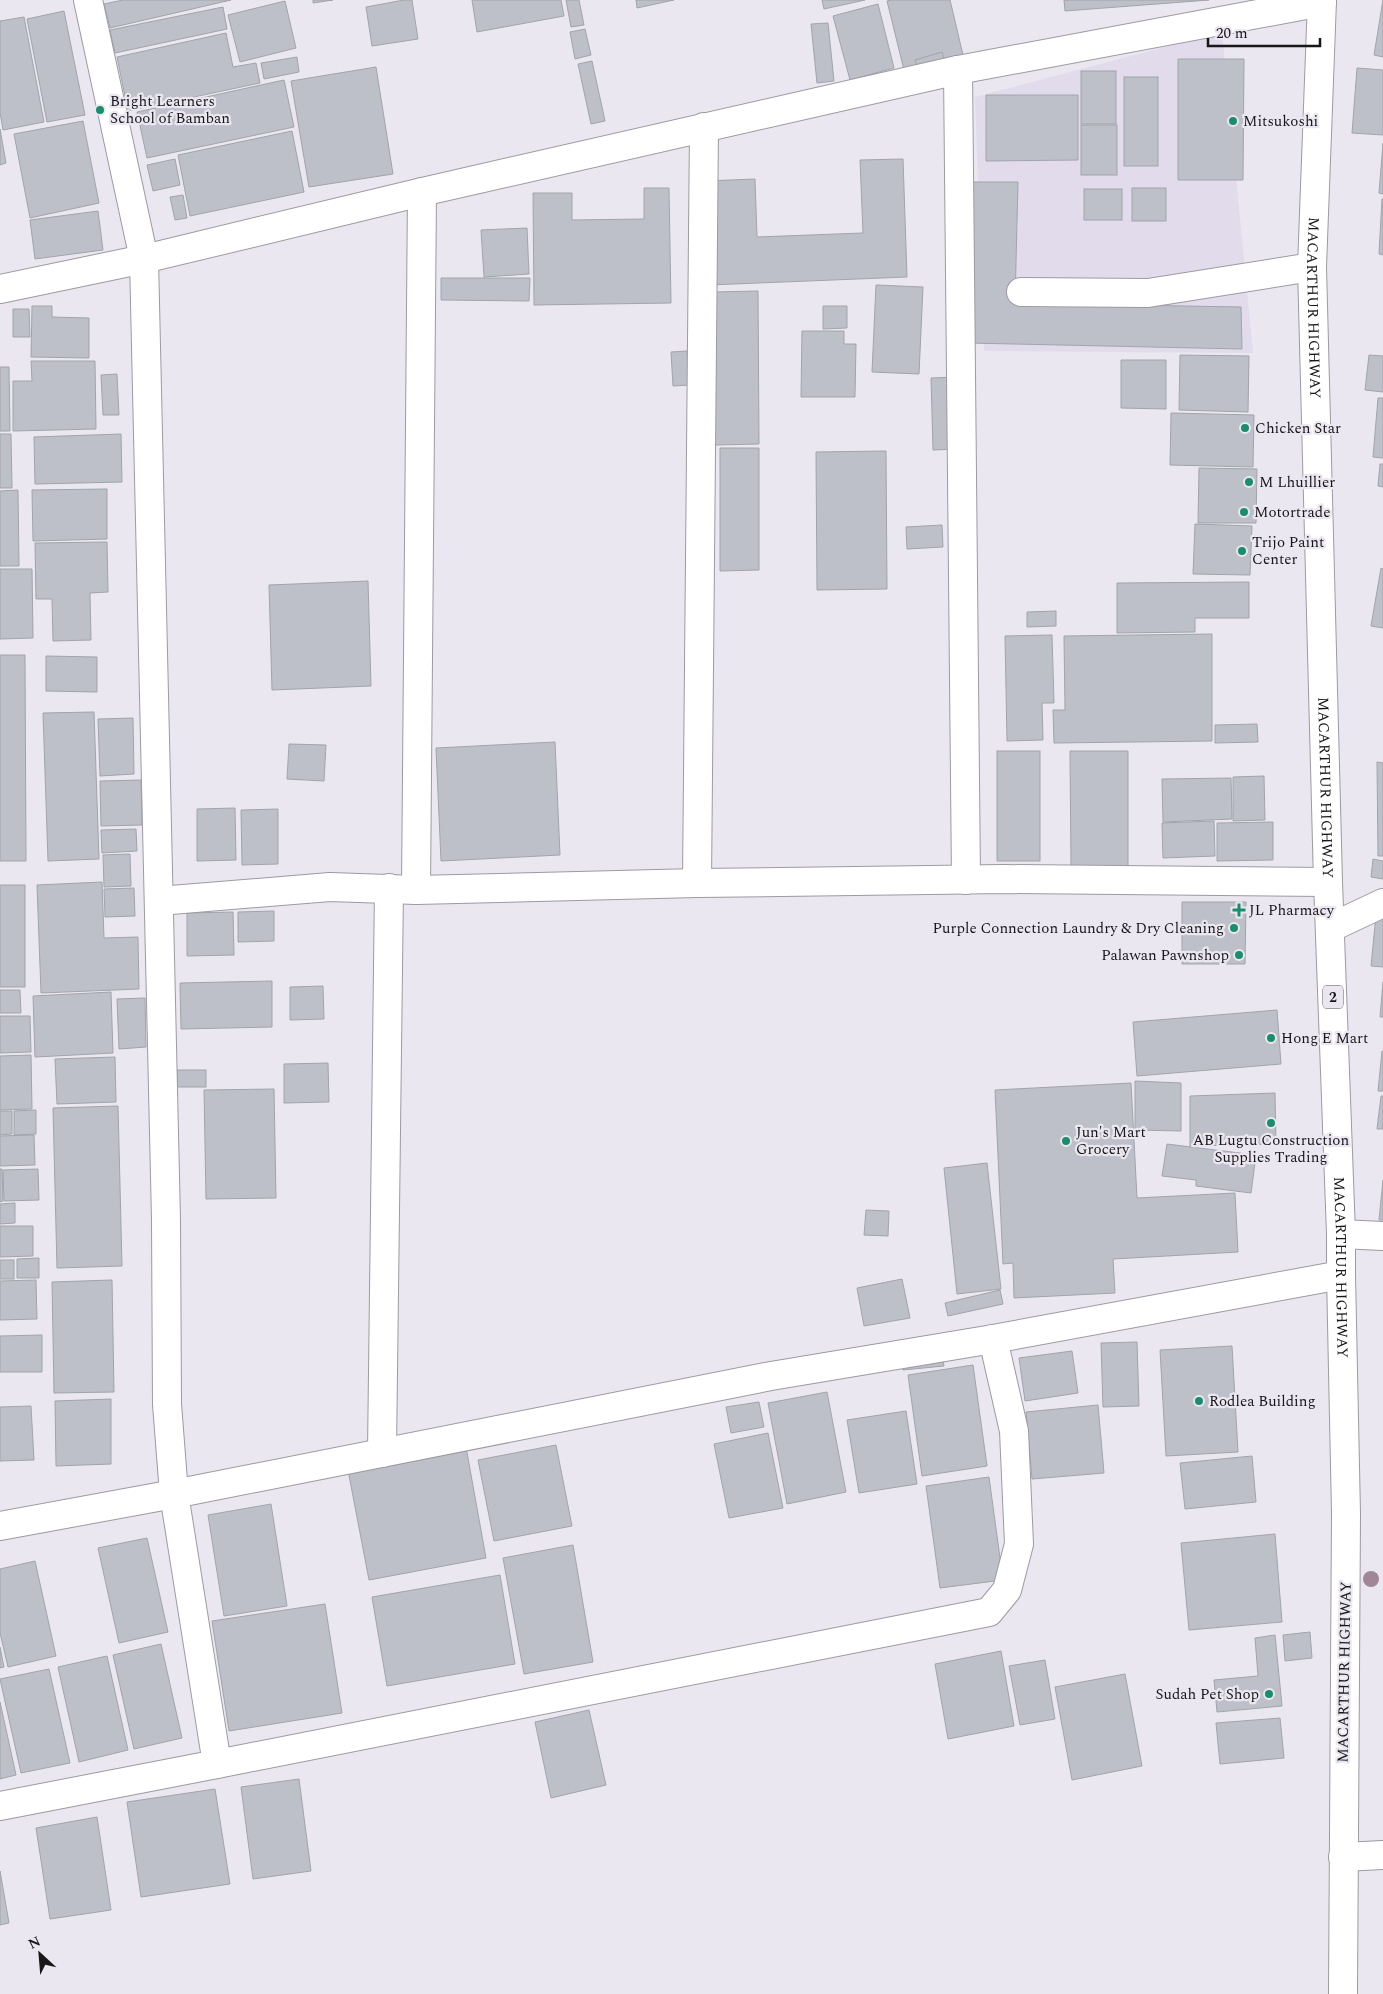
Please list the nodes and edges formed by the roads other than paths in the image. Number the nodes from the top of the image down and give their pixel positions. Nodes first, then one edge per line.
1 (88, 0) edge
2 (1322, 1) edge
3 (958, 70) junction
4 (704, 127) junction
5 (422, 192) junction
6 (144, 259) junction
7 (1312, 267) junction
8 (0, 289) edge
9 (1022, 292) dead end
10 (966, 880) junction
11 (1328, 882) junction
12 (697, 883) junction
13 (389, 888) junction
14 (416, 890) junction
15 (159, 901) junction
16 (1383, 903) edge
17 (1330, 928) junction
18 (1341, 1234) junction
19 (1383, 1236) edge
20 (1341, 1275) junction
21 (993, 1339) junction
22 (382, 1453) junction
23 (174, 1494) junction
24 (0, 1526) edge
25 (218, 1764) junction
26 (0, 1806) edge
27 (1383, 1855) edge
28 (1343, 1856) junction
29 (1343, 1994) edge

1 - 6 main road
2 - 3 main road
2 - 7 main road, MACARTHUR HIGHWAY / 2
3 - 4 main road
3 - 10 main road
4 - 5 main road
4 - 12 main road
5 - 6 main road
5 - 14 main road
6 - 8 main road
6 - 15 main road
7 - 9 main road
7 - 11 main road, MACARTHUR HIGHWAY / 2
10 - 11 main road
10 - 12 main road
11 - 17 main road, MACARTHUR HIGHWAY / 2
12 - 14 main road
13 - 14 main road
13 - 15 main road
13 - 22 main road
15 - 23 main road
16 - 17 main road
17 - 18 main road, MACARTHUR HIGHWAY / 2
18 - 19 main road
18 - 20 main road, MACARTHUR HIGHWAY / 2
20 - 21 main road
20 - 28 main road, MACARTHUR HIGHWAY / 2
21 - 22 main road
21 - 25 main road
22 - 23 main road
23 - 24 main road
23 - 25 main road
25 - 26 main road
27 - 28 main road
28 - 29 main road, MACARTHUR HIGHWAY / 2

